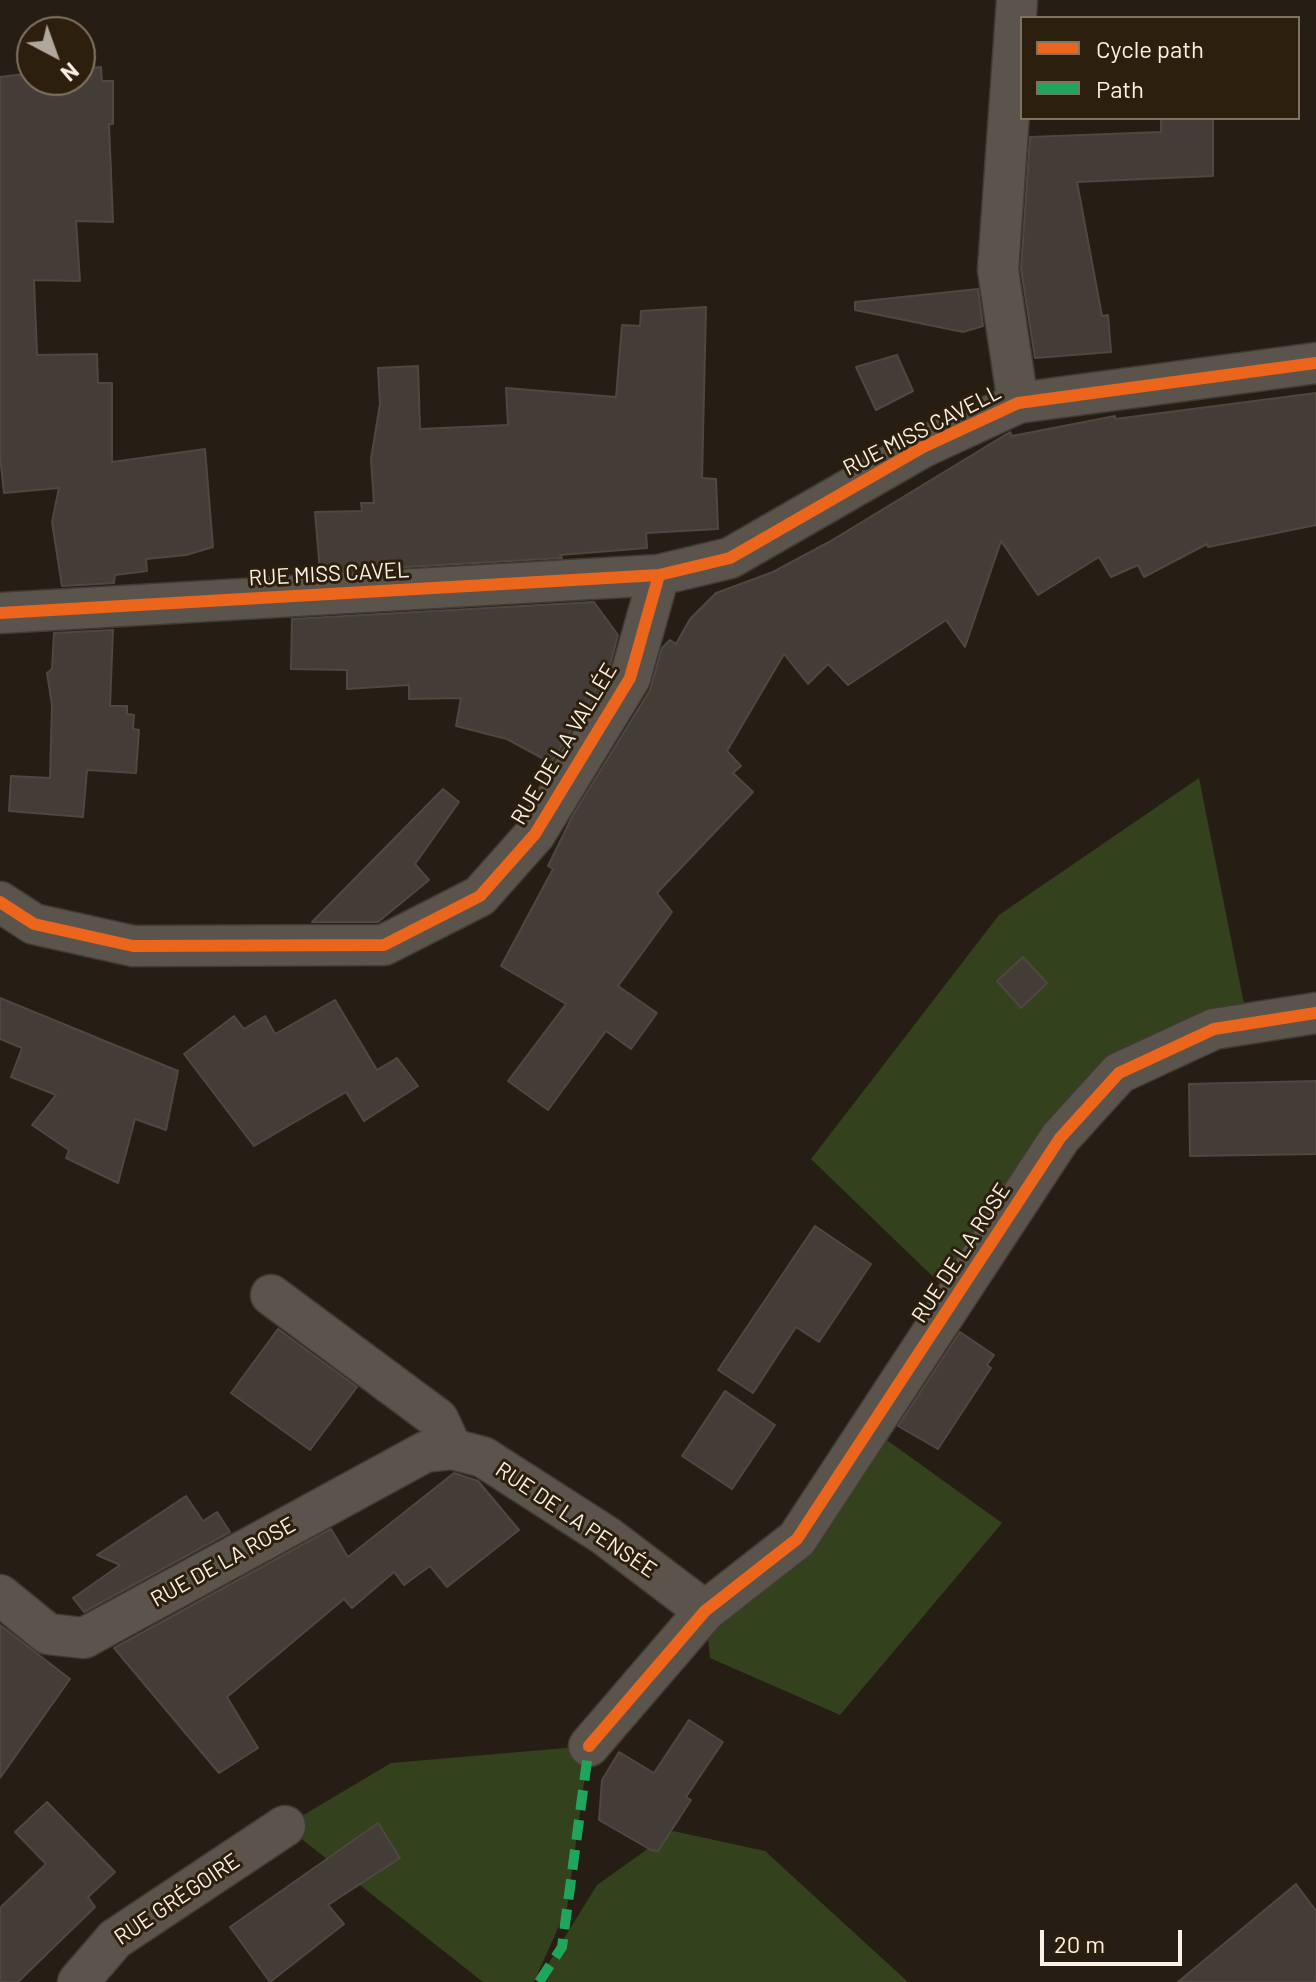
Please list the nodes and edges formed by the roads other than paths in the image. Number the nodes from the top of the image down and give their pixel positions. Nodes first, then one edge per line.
1 (1017, 0) edge
2 (1316, 363) edge
3 (1018, 403) junction
4 (659, 575) junction
5 (0, 613) edge
6 (0, 902) edge
7 (1316, 1013) edge
8 (271, 1295) dead end
9 (452, 1449) junction
10 (0, 1595) edge
11 (705, 1611) junction
12 (589, 1746) dead end
13 (285, 1826) dead end
14 (78, 1982) edge

1 - 3 street
2 - 3 street, RUE MISS CAVELL
3 - 4 street, RUE MISS CAVELL
4 - 5 street, RUE MISS CAVEL
4 - 6 street, RUE DE LA VALLÉE
7 - 11 street, RUE DE LA ROSE
8 - 9 street
9 - 10 street, RUE DE LA ROSE
9 - 11 street, RUE DE LA PENSÉE
11 - 12 street
13 - 14 street, RUE GRÉGOIRE

